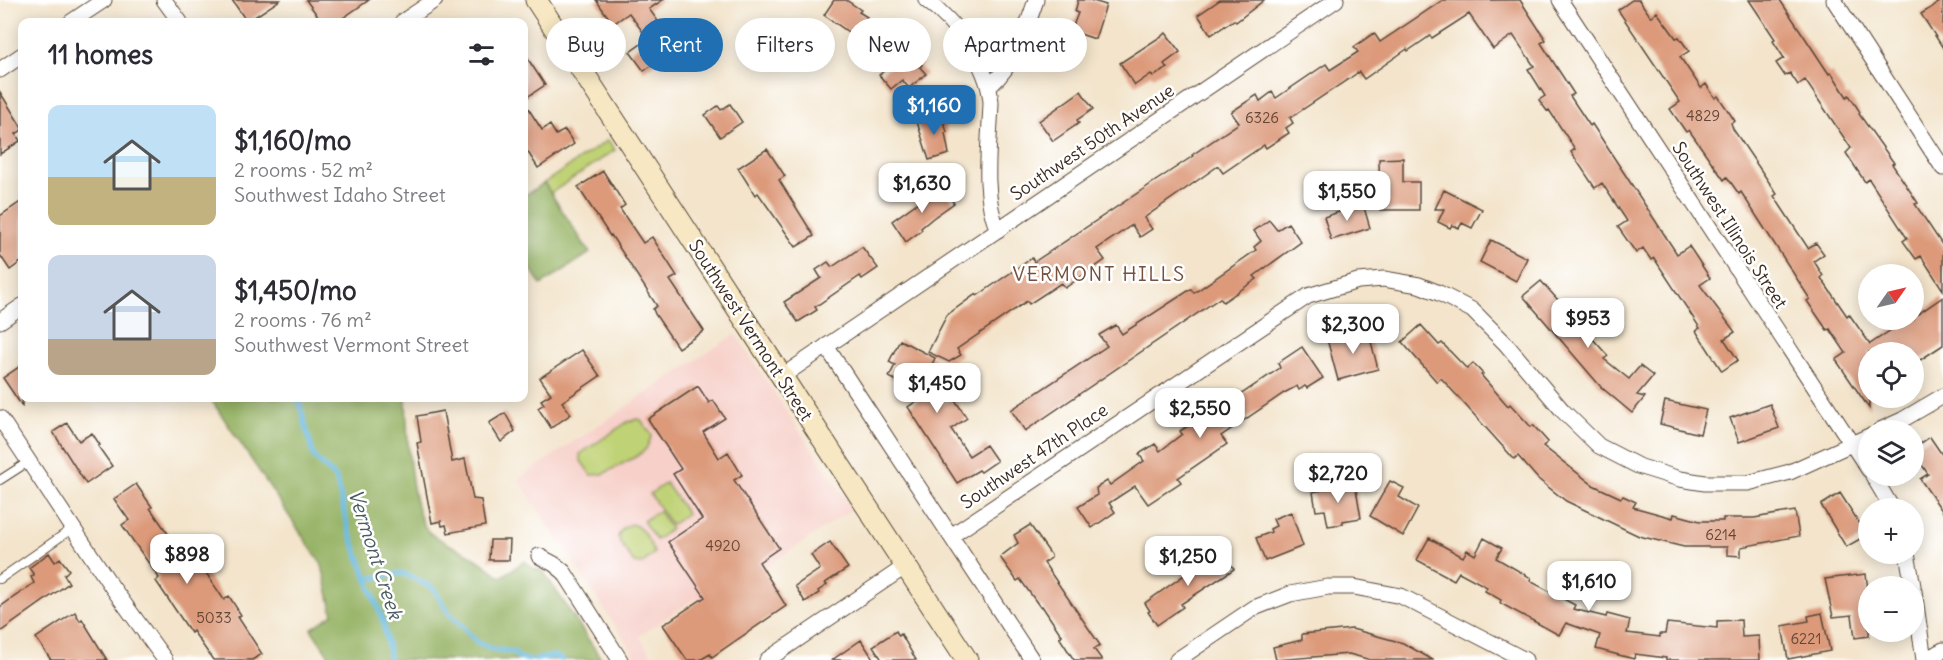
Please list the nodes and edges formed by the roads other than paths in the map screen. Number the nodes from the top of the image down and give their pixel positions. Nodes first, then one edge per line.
1 (104, 0) edge
2 (164, 0) edge
3 (435, 0) edge
4 (536, 0) edge
5 (926, 0) edge
6 (1036, 0) edge
7 (1336, 0) edge
8 (1560, 0) edge
9 (1834, 0) edge
10 (77, 18) edge
11 (177, 18) edge
12 (408, 18) edge
13 (18, 58) edge
14 (0, 70) edge
15 (990, 86) junction
16 (1943, 168) edge
17 (998, 230) junction
18 (18, 309) edge
19 (0, 321) edge
20 (826, 346) junction
21 (781, 376) junction
22 (1943, 396) edge
23 (0, 418) edge
24 (1902, 420) edge
25 (1858, 441) edge
26 (1851, 444) junction
27 (1858, 454) edge
28 (28, 462) junction
29 (0, 480) edge
30 (73, 528) junction
31 (951, 536) junction
32 (539, 556) dead end
33 (906, 566) junction
34 (0, 579) edge
35 (1921, 642) edge
36 (1943, 650) edge
37 (165, 660) edge
38 (620, 660) edge
39 (766, 660) edge
40 (967, 660) edge
41 (1032, 660) edge
42 (1177, 660) edge
43 (1525, 660) edge
44 (1924, 660) edge

1 - 10 street
2 - 11 street
3 - 12 street
4 - 21 main road, Southwest Vermont Street
5 - 15 street
6 - 15 street
7 - 17 street, Southwest 50th Avenue
8 - 26 street, Southwest Illinois Street
9 - 16 street
13 - 14 street
15 - 17 street
17 - 20 street, Southwest 50th Avenue
18 - 19 street
20 - 21 street, Southwest 50th Avenue
20 - 31 street
21 - 33 main road, Southwest Vermont Street
22 - 24 street
23 - 28 street
25 - 26 street, Southwest 47th Place
26 - 27 street, Southwest Illinois Street
26 - 31 street, Southwest 47th Place
28 - 29 lane
28 - 30 street
30 - 34 lane
30 - 37 street
31 - 41 street
32 - 38 street
33 - 39 street
33 - 40 main road, Southwest Vermont Street
35 - 44 street
36 - 44 street
42 - 43 street

